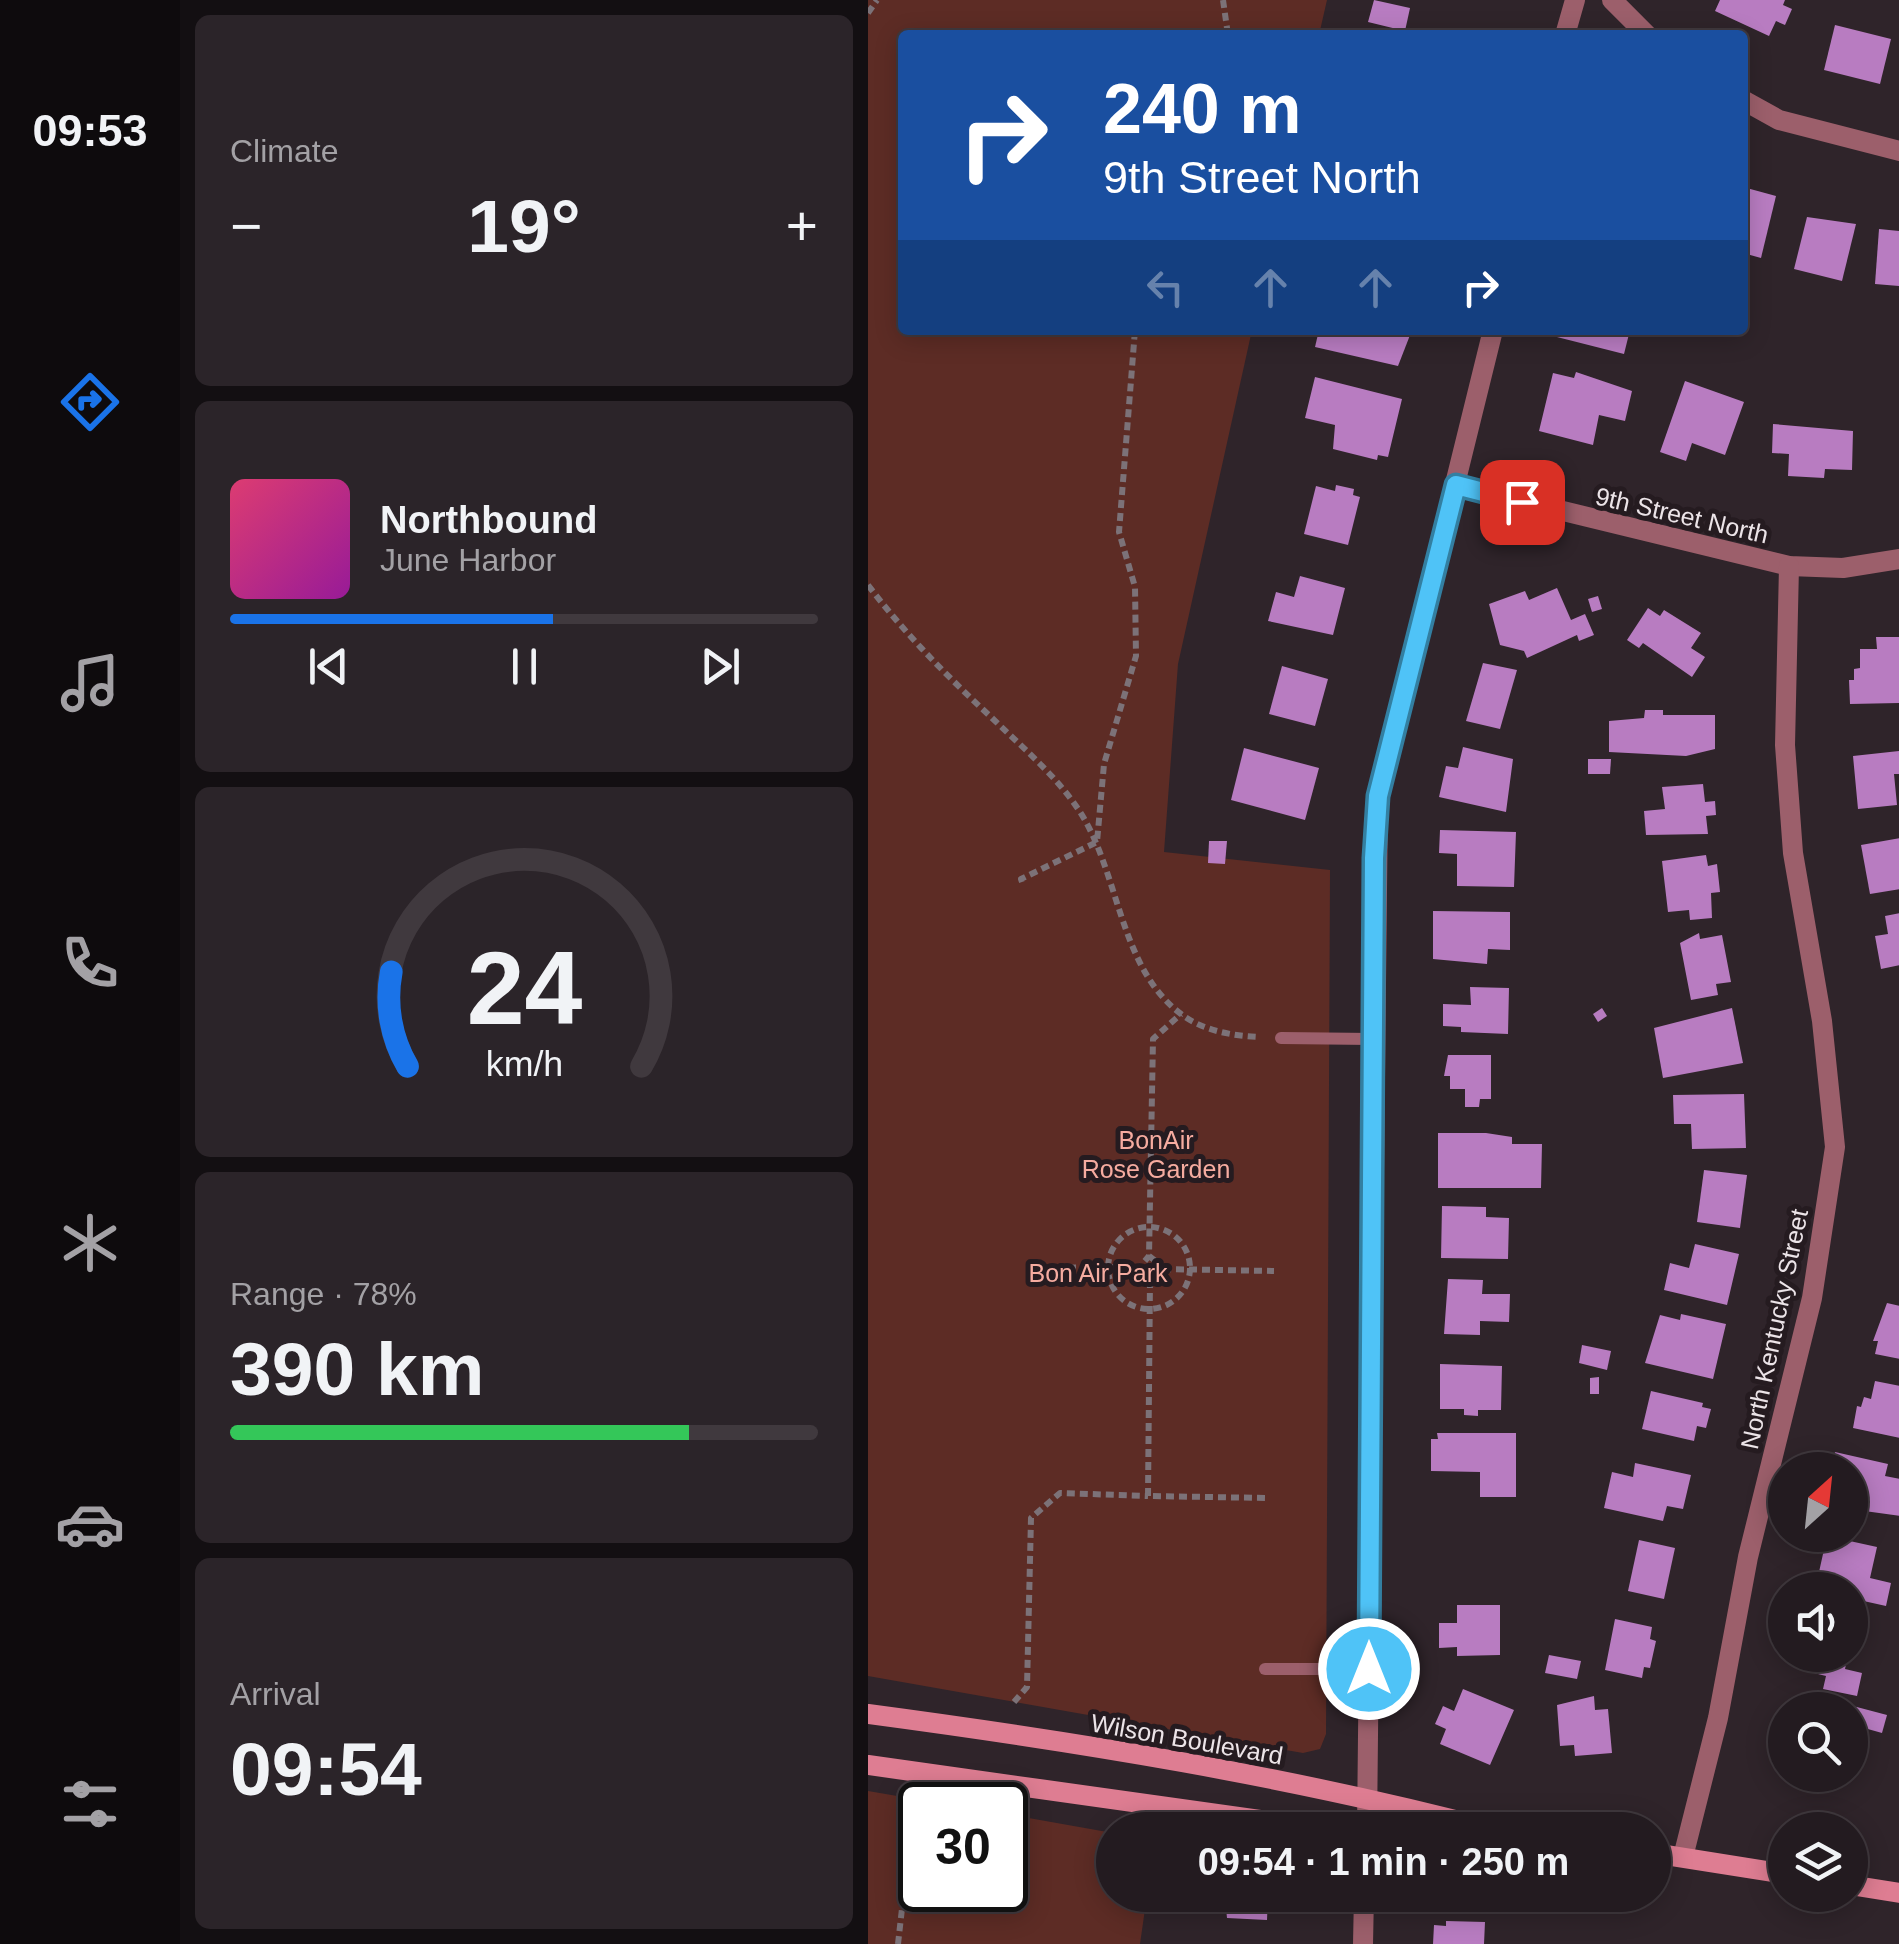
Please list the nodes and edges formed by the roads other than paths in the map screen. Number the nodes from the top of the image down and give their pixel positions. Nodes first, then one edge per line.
1 (1575, 0) edge
2 (1612, 0) edge
3 (1566, 30) edge
4 (1641, 30) edge
5 (1748, 103) edge
6 (1900, 152) edge
7 (1492, 335) edge
8 (1456, 485) junction
9 (1900, 559) edge
10 (1789, 566) junction
11 (1282, 1038) road end
12 (1372, 1038) junction
13 (1264, 1669) dead end
14 (1369, 1669) junction
15 (868, 1714) edge
16 (868, 1765) edge
17 (1367, 1796) junction
18 (1204, 1812) edge
19 (1367, 1812) edge
20 (1427, 1812) edge
21 (1671, 1856) edge
22 (1683, 1857) junction
23 (1768, 1871) edge
24 (1868, 1888) edge
25 (1900, 1893) edge
26 (1363, 1912) edge
27 (1362, 1944) edge

1 - 3 street
2 - 4 street
5 - 6 street
7 - 8 street
8 - 10 street, 9th Street North
8 - 12 street
9 - 10 street, 9th Street North
10 - 22 street, North Kentucky Street
11 - 12 lane
12 - 14 street
13 - 14 lane
14 - 17 street
15 - 17 main road, Wilson Boulevard
16 - 18 main road
17 - 19 street
17 - 20 main road, Wilson Boulevard
21 - 22 main road
22 - 23 main road
24 - 25 main road
26 - 27 street

